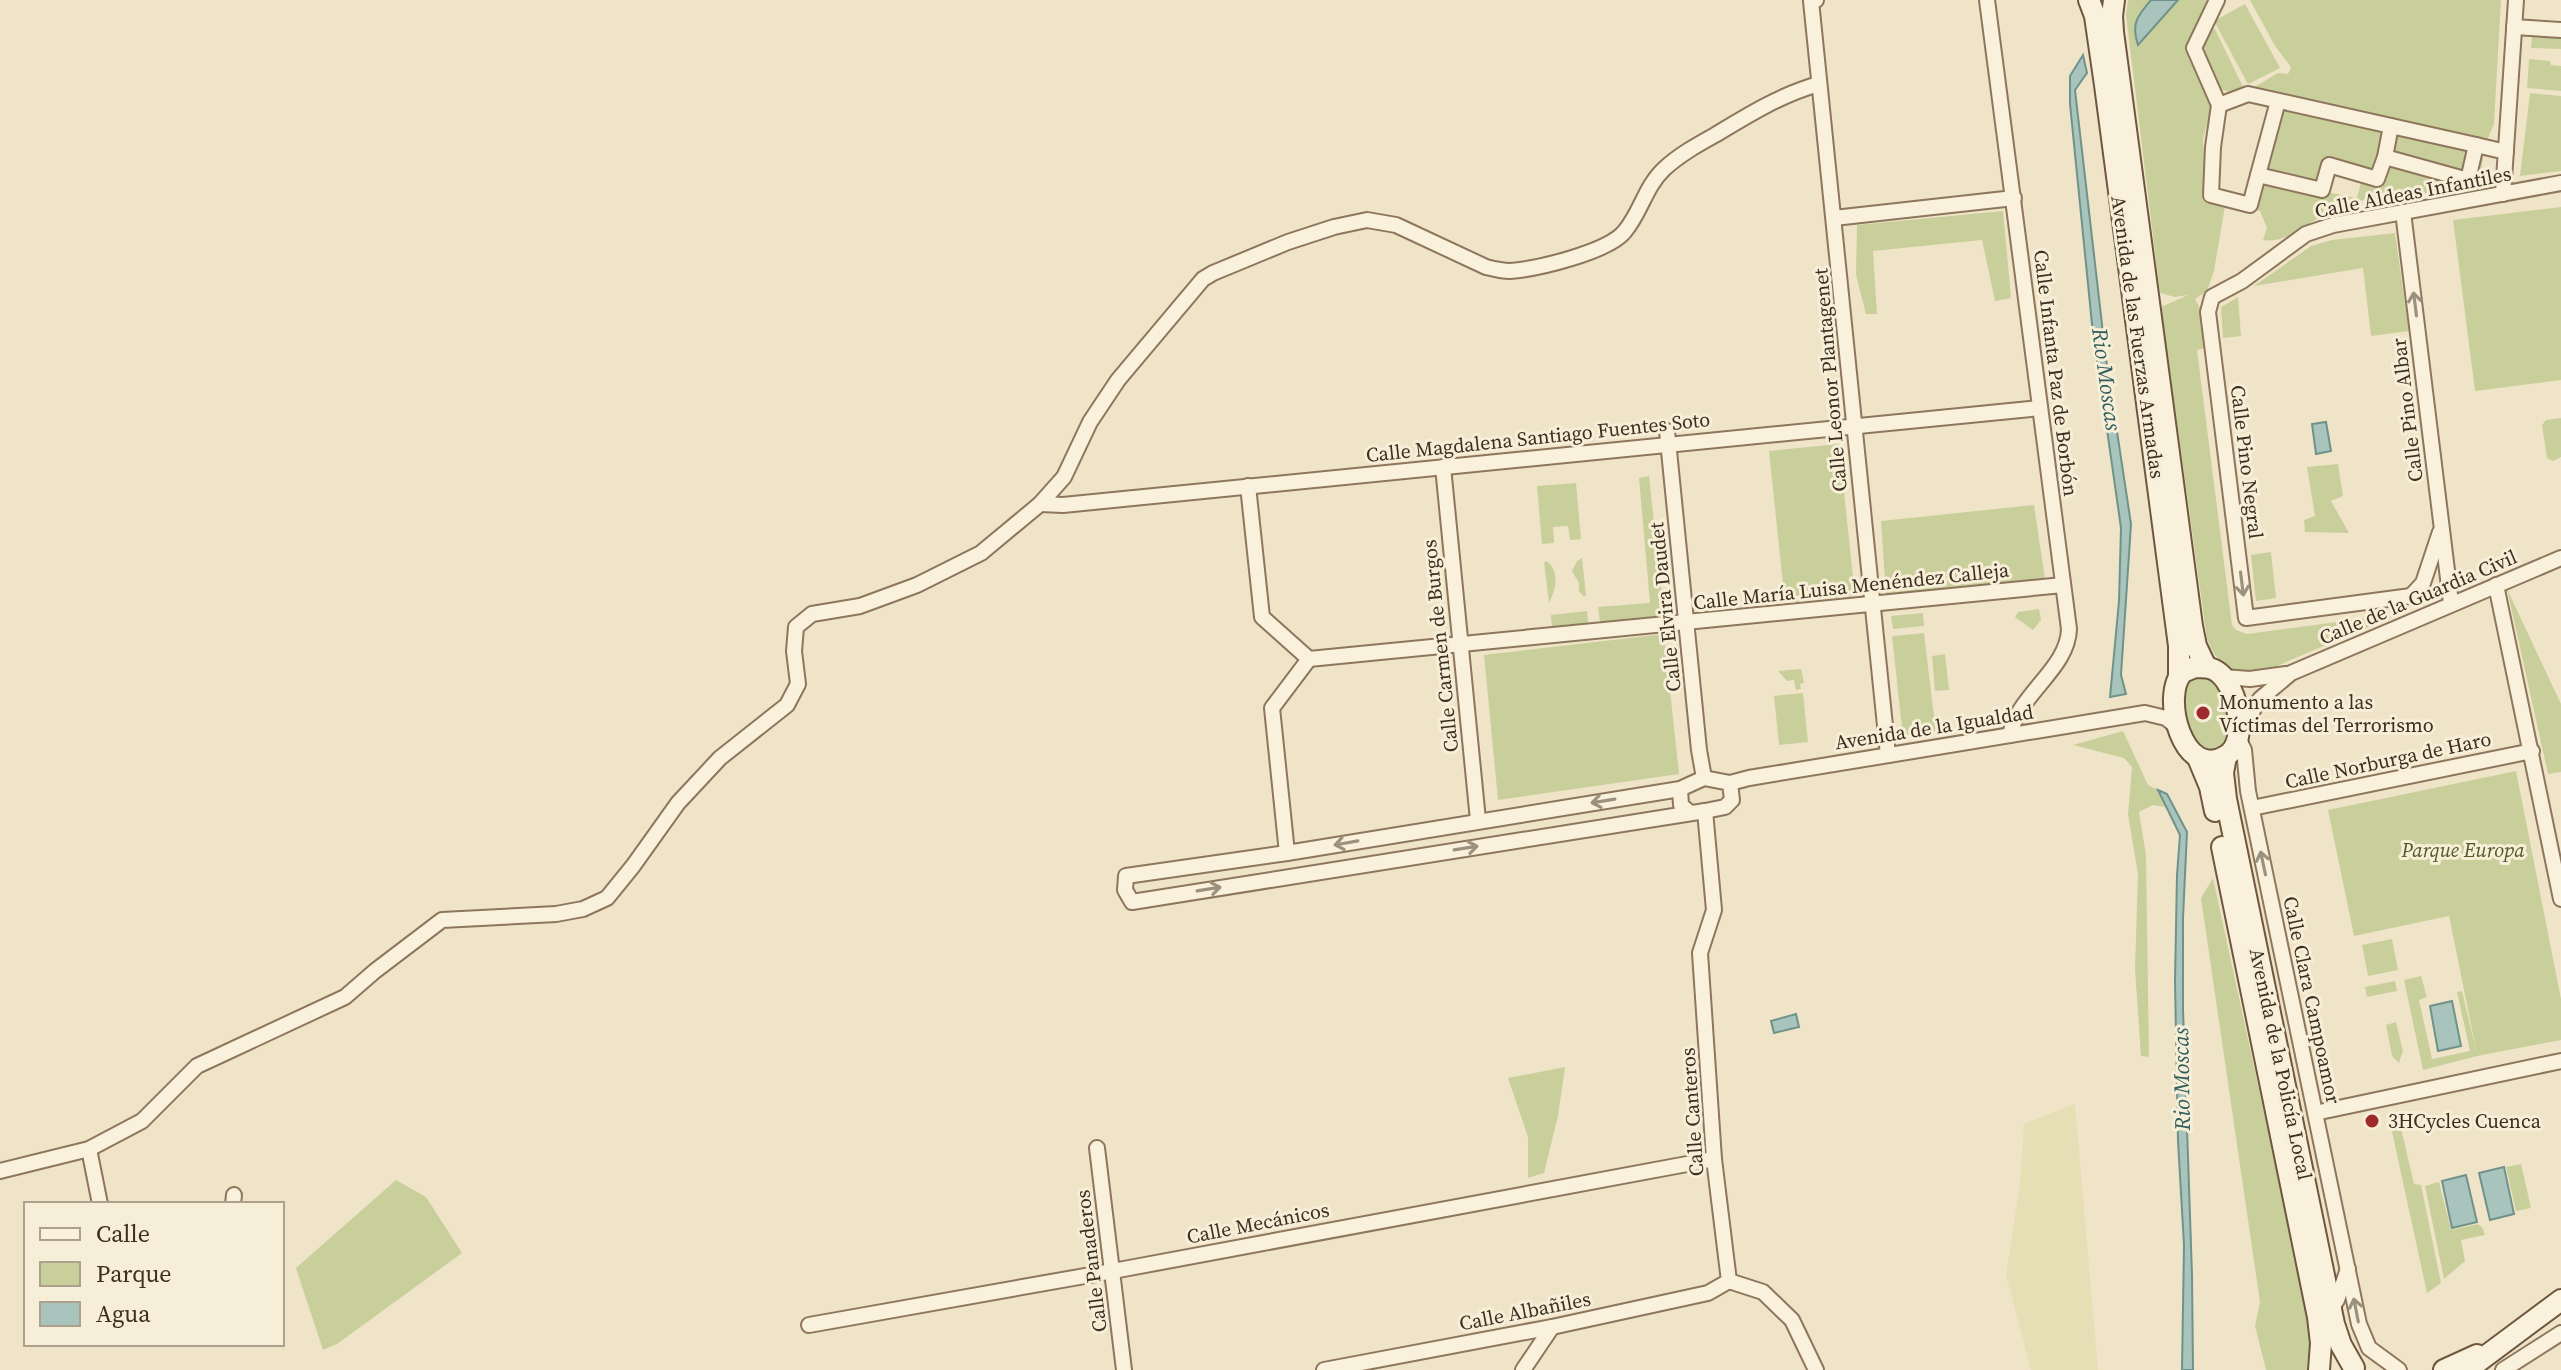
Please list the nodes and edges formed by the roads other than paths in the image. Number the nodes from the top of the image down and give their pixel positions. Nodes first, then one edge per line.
1 (1814, 0) edge
2 (1987, 0) edge
3 (2089, 0) edge
4 (2114, 0) edge
5 (2217, 0) edge
6 (2516, 0) edge
7 (2514, 27) junction
8 (2561, 30) edge
9 (1819, 84) junction
10 (2278, 101) junction
11 (2219, 105) junction
12 (2391, 126) junction
13 (2476, 145) junction
14 (2506, 152) junction
15 (2385, 157) junction
16 (2258, 175) junction
17 (2561, 183) edge
18 (2503, 194) junction
19 (2014, 198) junction
20 (2403, 212) junction
21 (1834, 218) junction
22 (2208, 312) joint
23 (2040, 408) junction
24 (1855, 426) junction
25 (1668, 437) junction
26 (1443, 467) junction
27 (1248, 486) junction
28 (1040, 504) junction
29 (2442, 528) junction
30 (2561, 558) edge
31 (2063, 585) junction
32 (2496, 585) junction
33 (2411, 596) junction
34 (1872, 603) junction
35 (2451, 603) junction
36 (2246, 618) joint
37 (2418, 618) junction
38 (1686, 622) junction
39 (1461, 644) junction
40 (1309, 659) junction
41 (2214, 672) junction
42 (2291, 673) junction
43 (2177, 681) junction
44 (2145, 713) junction
45 (2180, 729) junction
46 (2240, 734) junction
47 (2010, 735) junction
48 (2532, 751) junction
49 (1888, 755) junction
50 (2226, 756) junction
51 (2198, 758) junction
52 (1704, 778) junction
53 (1730, 783) junction
54 (1680, 789) junction
55 (2252, 808) junction
56 (1705, 811) junction
57 (1689, 812) junction
58 (1478, 820) junction
59 (1287, 853) junction
60 (2559, 881) edge
61 (2561, 899) edge
62 (2561, 1061) edge
63 (2315, 1113) junction
64 (1097, 1148) dead end
65 (89, 1149) junction
66 (1714, 1159) junction
67 (0, 1171) edge
68 (100, 1202) edge
69 (2349, 1268) junction
70 (1113, 1271) junction
71 (1729, 1281) junction
72 (2561, 1300) edge
73 (2331, 1309) junction
74 (809, 1325) dead end
75 (1552, 1327) junction
76 (2557, 1341) edge
77 (2502, 1343) junction
78 (2353, 1369) edge
79 (1124, 1370) edge
80 (1324, 1370) edge
81 (1523, 1370) edge
82 (1816, 1370) edge
83 (2319, 1370) edge
84 (2399, 1370) edge
85 (2444, 1370) edge
86 (2467, 1370) edge
87 (2503, 1370) edge

1 - 9 street, Calle Leonor Plantagenet
2 - 19 street, Calle Infanta Paz de Borbón
3 - 43 main road, Avenida de las Fuerzas Armadas
4 - 41 main road, Avenida de las Fuerzas Armadas
5 - 11 street
6 - 7 street
7 - 8 street
7 - 14 street
9 - 21 street, Calle Leonor Plantagenet
9 - 28 street
10 - 11 street
10 - 12 street
10 - 16 street
11 - 16 street
12 - 13 street
12 - 15 street
13 - 14 street
13 - 15 street
14 - 18 street
15 - 16 street
17 - 18 street, Calle Aldeas Infantiles
18 - 20 street, Calle Aldeas Infantiles
19 - 21 street
19 - 23 street, Calle Infanta Paz de Borbón
20 - 22 street, Calle Aldeas Infantiles
29 -> 20 street, Calle Pino Albar
21 - 24 street, Calle Leonor Plantagenet
22 -> 36 street, Calle Pino Negral
23 - 24 street, Calle Magdalena Santiago Fuentes Soto
23 - 31 street, Calle Infanta Paz de Borbón
24 - 25 street, Calle Magdalena Santiago Fuentes Soto
24 - 34 street, Calle Leonor Plantagenet
25 - 26 street, Calle Magdalena Santiago Fuentes Soto
25 - 38 street, Calle Elvira Daudet
26 - 27 street, Calle Magdalena Santiago Fuentes Soto
26 - 39 street, Calle Carmen de Burgos
27 - 28 street, Calle Magdalena Santiago Fuentes Soto
27 - 40 street
28 - 65 street
29 - 33 street
29 - 35 street, Calle Pino Albar
30 - 32 street, Calle de la Guardia Civil
31 - 34 street, Calle María Luisa Menéndez Calleja
31 - 47 street, Calle Infanta Paz de Borbón
32 - 35 street, Calle de la Guardia Civil
32 - 48 street
33 - 36 street, Calle de la Guardia Civil
33 - 37 street
34 - 38 street, Calle María Luisa Menéndez Calleja
34 - 49 street, Calle Leonor Plantagenet
35 - 37 street, Calle de la Guardia Civil
37 - 42 street, Calle de la Guardia Civil
38 - 39 street, Calle María Luisa Menéndez Calleja
38 - 52 street, Calle Elvira Daudet
39 - 40 street, Calle María Luisa Menéndez Calleja
39 - 58 street, Calle Carmen de Burgos
40 - 59 street
41 - 42 street, Calle de la Guardia Civil
41 - 43 main road
41 - 46 main road
42 - 46 street, Calle de la Guardia Civil
43 - 44 street
43 - 45 main road
44 - 45 street
44 - 47 street, Avenida de la Igualdad
45 - 51 main road
46 - 50 main road
46 - 55 street, Calle Clara Campoamor
47 - 49 street, Avenida de la Igualdad
48 - 55 street, Calle Norburga de Haro
48 - 60 street
49 - 53 street, Avenida de la Igualdad
50 - 51 main road
50 - 73 main road, Avenida de la Policía Local
51 - 83 main road, Avenida de la Policía Local
52 - 53 street
52 - 54 street
53 - 56 street
54 - 57 street
54 -> 58 street
63 -> 55 street, Calle Clara Campoamor
56 - 57 street
56 - 66 street, Calle Canteros
59 -> 57 street
58 -> 59 street
60 - 61 street
62 - 63 street
63 - 69 street, Calle Clara Campoamor
64 - 70 street, Calle Panaderos
65 - 67 street
65 - 68 street
66 - 70 street, Calle Mecánicos
66 - 71 street, Calle Canteros
69 - 73 street
84 -> 69 street, Calle Clara Campoamor
70 - 74 street, Calle Mecánicos
70 - 79 street, Calle Panaderos
71 - 75 street, Calle Albañiles
71 - 82 street
72 - 77 main road
73 - 78 main road, Avenida de la Policía Local
75 - 80 street, Calle Albañiles
75 - 81 street
76 - 87 street
77 - 85 main road
77 - 86 main road

